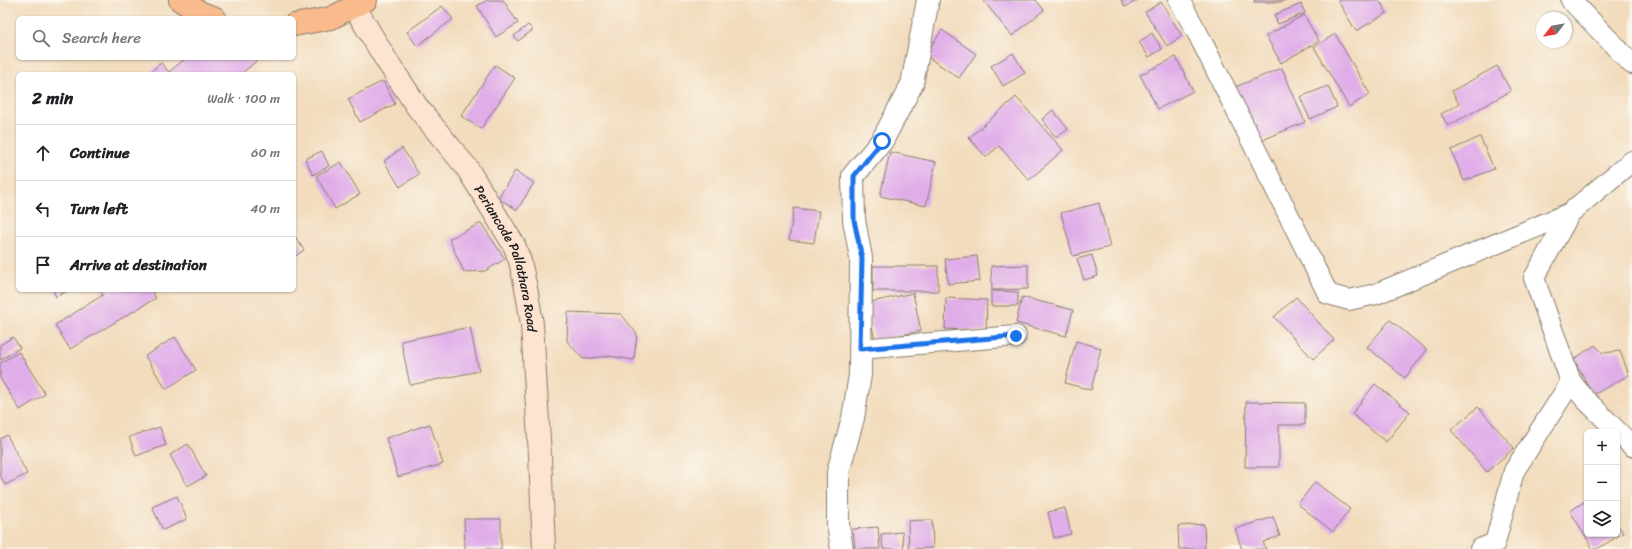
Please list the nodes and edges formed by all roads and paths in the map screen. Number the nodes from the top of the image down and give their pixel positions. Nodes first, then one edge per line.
1 (180, 0) edge
2 (928, 0) edge
3 (1179, 0) edge
4 (1571, 0) edge
5 (360, 3) edge
6 (209, 16) edge
7 (296, 25) edge
8 (1632, 64) edge
9 (1632, 160) edge
10 (1570, 214) junction
11 (1016, 336) dead end
12 (860, 349) junction
13 (1571, 382) junction
14 (1632, 446) edge
15 (544, 549) edge
16 (842, 549) edge
17 (1480, 549) edge

1 - 6 main road
2 - 12 street
3 - 10 street
4 - 8 street
5 - 7 main road
5 - 15 main road, Periancode Pallathara Road
9 - 10 street
10 - 13 street
11 - 12 street
12 - 16 street
13 - 14 street
13 - 17 street

